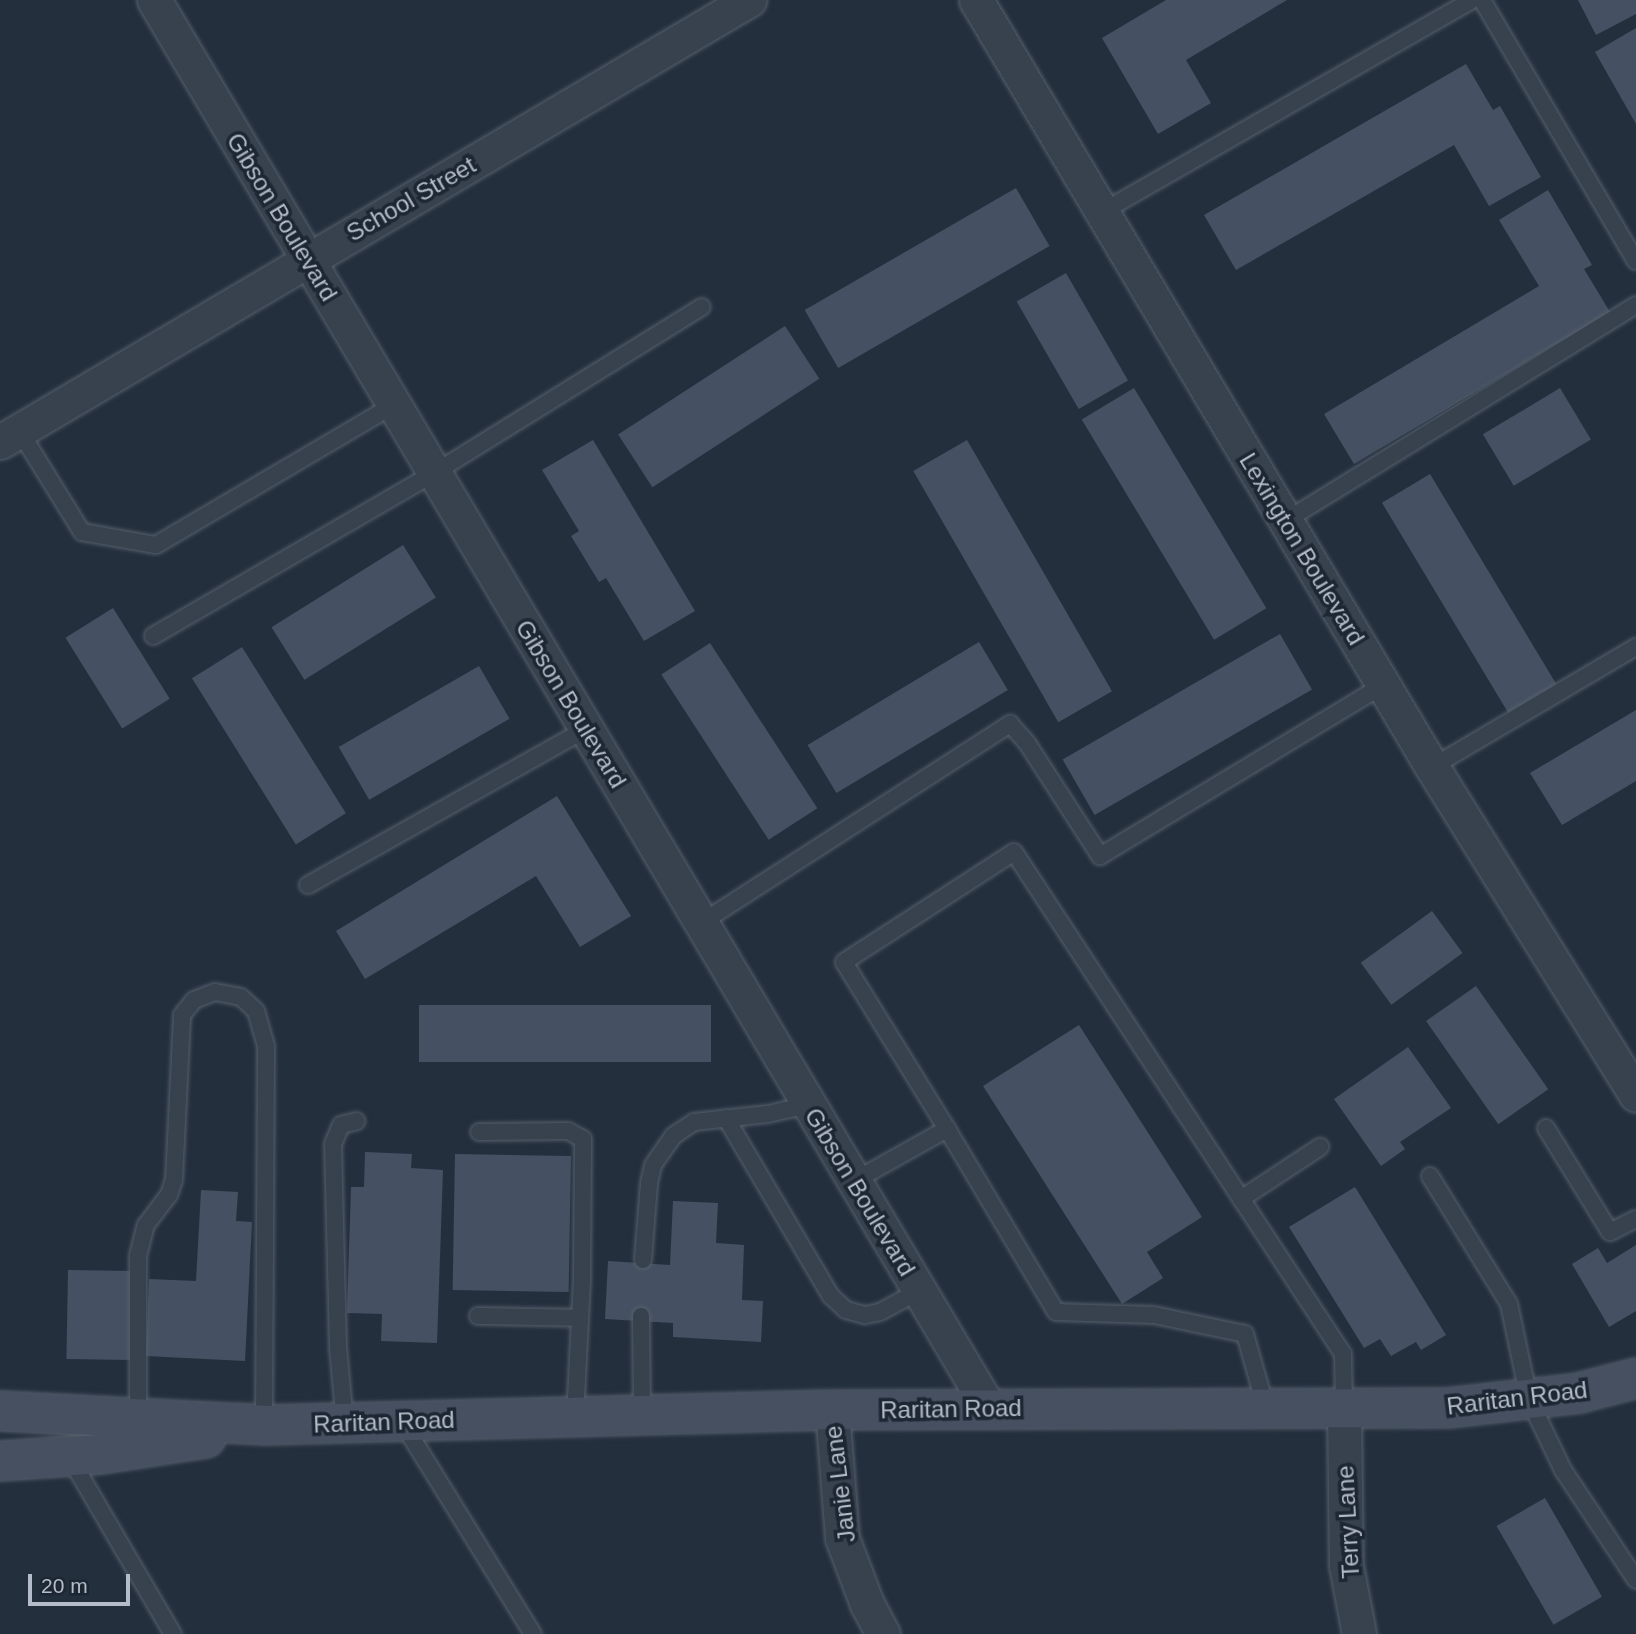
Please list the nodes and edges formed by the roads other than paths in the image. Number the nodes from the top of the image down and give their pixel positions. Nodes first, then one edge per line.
1 (154, 0) edge
2 (749, 0) edge
3 (976, 0) edge
4 (1472, 0) edge
5 (1482, 0) edge
6 (1102, 212) junction
7 (308, 260) junction
8 (1636, 261) edge
9 (1636, 305) edge
10 (702, 307) dead end
11 (394, 405) junction
12 (10, 436) edge
13 (434, 473) junction
14 (1285, 521) junction
15 (153, 636) dead end
16 (1636, 647) edge
17 (1383, 685) junction
18 (586, 729) junction
19 (1432, 767) junction
20 (308, 885) dead end
21 (701, 923) junction
22 (1636, 1094) edge
23 (808, 1105) junction
24 (726, 1118) junction
25 (357, 1121) dead end
26 (1546, 1128) dead end
27 (947, 1129) junction
28 (479, 1132) dead end
29 (1320, 1147) dead end
30 (1430, 1176) dead end
31 (854, 1181) junction
32 (1241, 1199) junction
33 (1636, 1219) edge
34 (643, 1260) dead end
35 (919, 1291) junction
36 (478, 1316) dead end
37 (641, 1316) dead end
38 (580, 1318) junction
39 (1636, 1378) edge
40 (1528, 1399) junction
41 (989, 1408) junction
42 (1266, 1408) junction
43 (1344, 1408) junction
44 (832, 1410) junction
45 (0, 1411) edge
46 (642, 1415) junction
47 (575, 1417) junction
48 (138, 1418) junction
49 (401, 1422) junction
50 (345, 1423) junction
51 (264, 1425) junction
52 (69, 1457) junction
53 (0, 1461) edge
54 (1636, 1580) edge
55 (173, 1634) edge
56 (533, 1634) edge
57 (883, 1634) edge
58 (1359, 1634) edge

1 - 7 street, Gibson Boulevard
2 - 7 street, School Street
3 - 6 street, Lexington Boulevard
4 - 6 lane
5 - 8 lane
6 - 14 street, Lexington Boulevard
7 - 11 street, Gibson Boulevard
7 - 12 street, School Street
9 - 14 lane
10 - 13 lane
11 - 12 lane
11 - 13 street, Gibson Boulevard
13 - 15 lane
13 - 18 street, Gibson Boulevard
14 - 17 street, Lexington Boulevard
16 - 19 lane
17 - 19 street, Lexington Boulevard
17 - 21 lane
18 - 20 lane
18 - 21 street, Gibson Boulevard
19 - 22 street, Lexington Boulevard
21 - 23 street, Gibson Boulevard
23 - 24 lane
23 - 31 street, Gibson Boulevard
24 - 34 lane
24 - 35 lane
25 - 50 lane
26 - 33 lane
27 - 31 lane
27 - 32 lane
27 - 42 lane
28 - 38 lane
29 - 32 lane
30 - 40 lane
31 - 35 street, Gibson Boulevard
32 - 43 lane
35 - 41 street, Gibson Boulevard
36 - 38 lane
37 - 46 lane
38 - 47 lane
39 - 40 main road, Raritan Road
40 - 43 main road, Raritan Road
40 - 54 lane
41 - 42 main road, Raritan Road
41 - 44 main road, Raritan Road
42 - 43 main road, Raritan Road
43 - 58 street, Terry Lane
44 - 46 main road, Raritan Road
44 - 57 street, Janie Lane
45 - 48 main road, Raritan Road
46 - 47 main road, Raritan Road
47 - 49 main road, Raritan Road
48 - 51 main road, Raritan Road
48 - 51 lane
49 - 50 main road, Raritan Road
49 - 56 lane
50 - 51 main road, Raritan Road
51 - 52 main road, Raritan Road
52 - 53 main road, Raritan Road
52 - 55 lane

